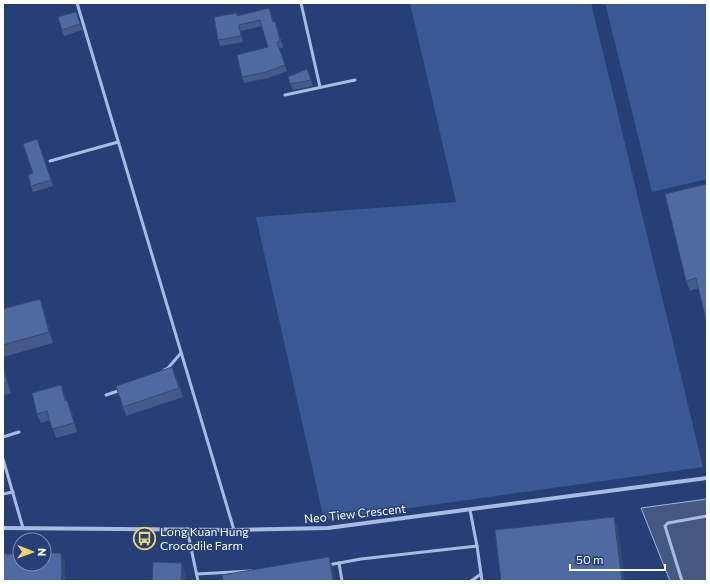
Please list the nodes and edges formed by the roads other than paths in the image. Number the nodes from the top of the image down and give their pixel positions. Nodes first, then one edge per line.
1 (78, 3) edge
2 (300, 3) edge
3 (355, 80) dead end
4 (320, 87) junction
5 (285, 96) dead end
6 (118, 142) junction
7 (50, 161) dead end
8 (182, 353) junction
9 (162, 371) edge
10 (126, 388) edge
11 (106, 395) dead end
12 (19, 432) dead end
13 (3, 437) edge
14 (3, 459) edge
15 (707, 478) edge
16 (13, 492) junction
17 (3, 494) edge
18 (470, 510) junction
19 (707, 516) edge
20 (3, 528) edge
21 (23, 528) junction
22 (187, 529) junction
23 (234, 530) junction
24 (477, 546) junction
25 (339, 563) junction
26 (327, 565) edge
27 (258, 570) edge
28 (197, 574) junction
29 (481, 574) junction
30 (198, 581) edge
31 (342, 581) edge
32 (471, 581) edge
33 (482, 581) edge
34 (682, 581) edge

1 - 6 lane
2 - 4 lane
3 - 4 lane
4 - 5 lane
6 - 7 lane
6 - 8 lane
8 - 9 lane
8 - 23 lane
10 - 11 lane
12 - 13 lane
14 - 16 lane
15 - 18 street, Neo Tiew Crescent
16 - 17 lane
16 - 21 lane
18 - 23 street, Neo Tiew Crescent
18 - 24 lane
19 - 34 lane
20 - 21 street, Neo Tiew Crescent
21 - 22 street, Neo Tiew Crescent
22 - 23 street, Neo Tiew Crescent
22 - 28 lane
24 - 25 lane
24 - 29 lane
25 - 26 lane
25 - 31 lane
27 - 28 lane
28 - 30 lane
29 - 32 lane
29 - 33 lane

